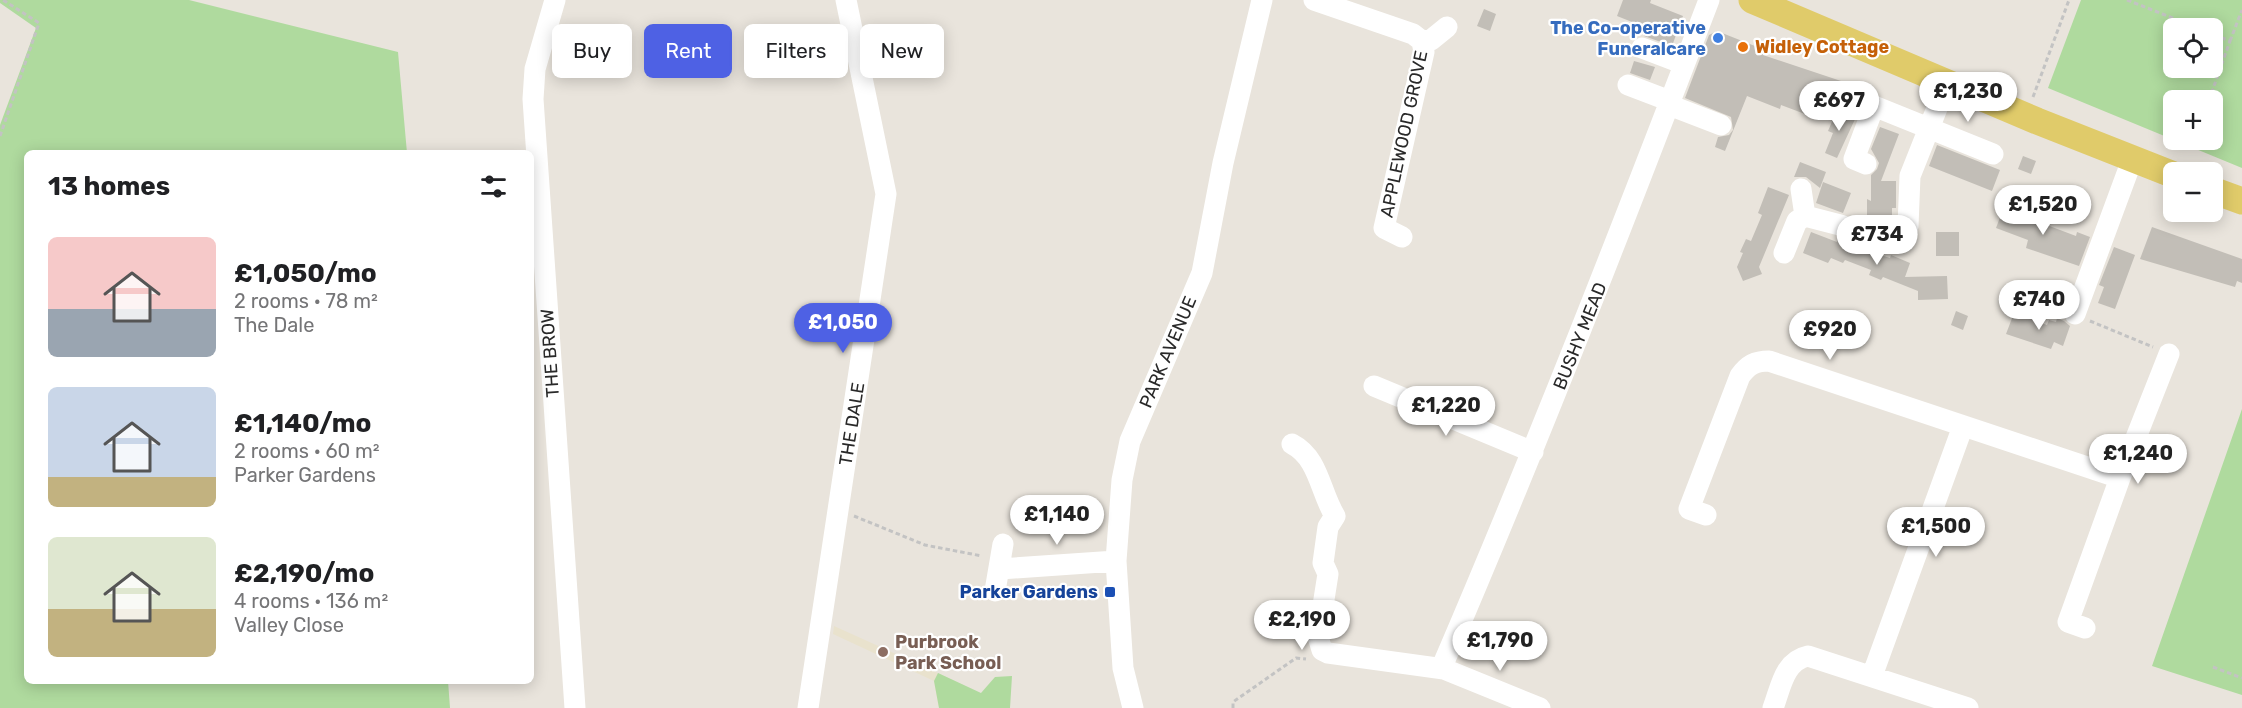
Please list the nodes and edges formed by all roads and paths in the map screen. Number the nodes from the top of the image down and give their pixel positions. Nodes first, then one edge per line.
1 (3, 0) edge
2 (555, 0) edge
3 (846, 0) edge
4 (1262, 0) edge
5 (1314, 0) edge
6 (1708, 0) edge
7 (1752, 0) edge
8 (2069, 0) edge
9 (2127, 0) edge
10 (2242, 10) edge
11 (2173, 18) edge
12 (1447, 27) dead end
13 (2223, 38) edge
14 (1422, 41) junction
15 (2230, 41) junction
16 (1642, 48) dead end
17 (1684, 64) junction
18 (1947, 83) junction
19 (1628, 85) dead end
20 (2213, 90) edge
21 (1849, 96) dead end
22 (1670, 103) junction
23 (1874, 106) junction
24 (2027, 117) junction
25 (1721, 125) dead end
26 (1929, 128) junction
27 (0, 136) edge
28 (1993, 154) dead end
29 (1853, 159) dead end
30 (2132, 160) junction
31 (2163, 171) edge
32 (1801, 189) dead end
33 (2223, 194) edge
34 (2242, 201) edge
35 (1805, 216) junction
36 (1388, 236) dead end
37 (1784, 253) dead end
38 (2075, 314) joint
39 (2169, 354) joint
40 (1374, 386) dead end
41 (1963, 426) junction
42 (1292, 444) dead end
43 (1533, 452) junction
44 (2120, 478) junction
45 (839, 510) junction
46 (1691, 510) dead end
47 (1002, 557) junction
48 (1116, 561) junction
49 (995, 591) dead end
50 (2068, 622) dead end
51 (1322, 650) junction
52 (2213, 667) dead end
53 (1444, 669) junction
54 (1872, 676) junction
55 (2242, 678) edge
56 (575, 708) edge
57 (808, 708) edge
58 (1133, 708) edge
59 (1233, 708) edge
60 (1540, 708) edge
61 (1773, 708) edge
62 (1968, 708) edge

1 - 27 path
2 - 56 street, THE BROW
3 - 45 street, THE DALE
4 - 48 street, PARK AVENUE
5 - 14 street, APPLEWOOD GROVE
6 - 17 street, BUSHY MEAD
7 - 18 main road
8 - 24 path
9 - 11 path
10 - 15 path
12 - 14 street, APPLEWOOD GROVE
13 - 15 path
14 - 36 street, APPLEWOOD GROVE
15 - 20 path
16 - 17 street
17 - 22 street, BUSHY MEAD
18 - 24 main road
18 - 26 street
19 - 22 street
21 - 23 street
22 - 25 street
22 - 43 street, BUSHY MEAD
23 - 26 street
23 - 29 street
24 - 30 main road
26 - 28 street
26 - 35 street
30 - 31 main road
30 - 38 street
32 - 35 street
33 - 34 main road
35 - 37 street
38 - 39 path
39 - 44 street
40 - 43 street
41 - 44 street
41 - 46 street
41 - 54 street
42 - 51 street
43 - 53 street, BUSHY MEAD
44 - 50 street
45 - 47 path
45 - 57 street, THE DALE
47 - 48 street
47 - 49 street
48 - 58 street, PARK AVENUE
51 - 53 street
51 - 59 path
52 - 55 path
53 - 60 street
54 - 61 street
54 - 62 street

